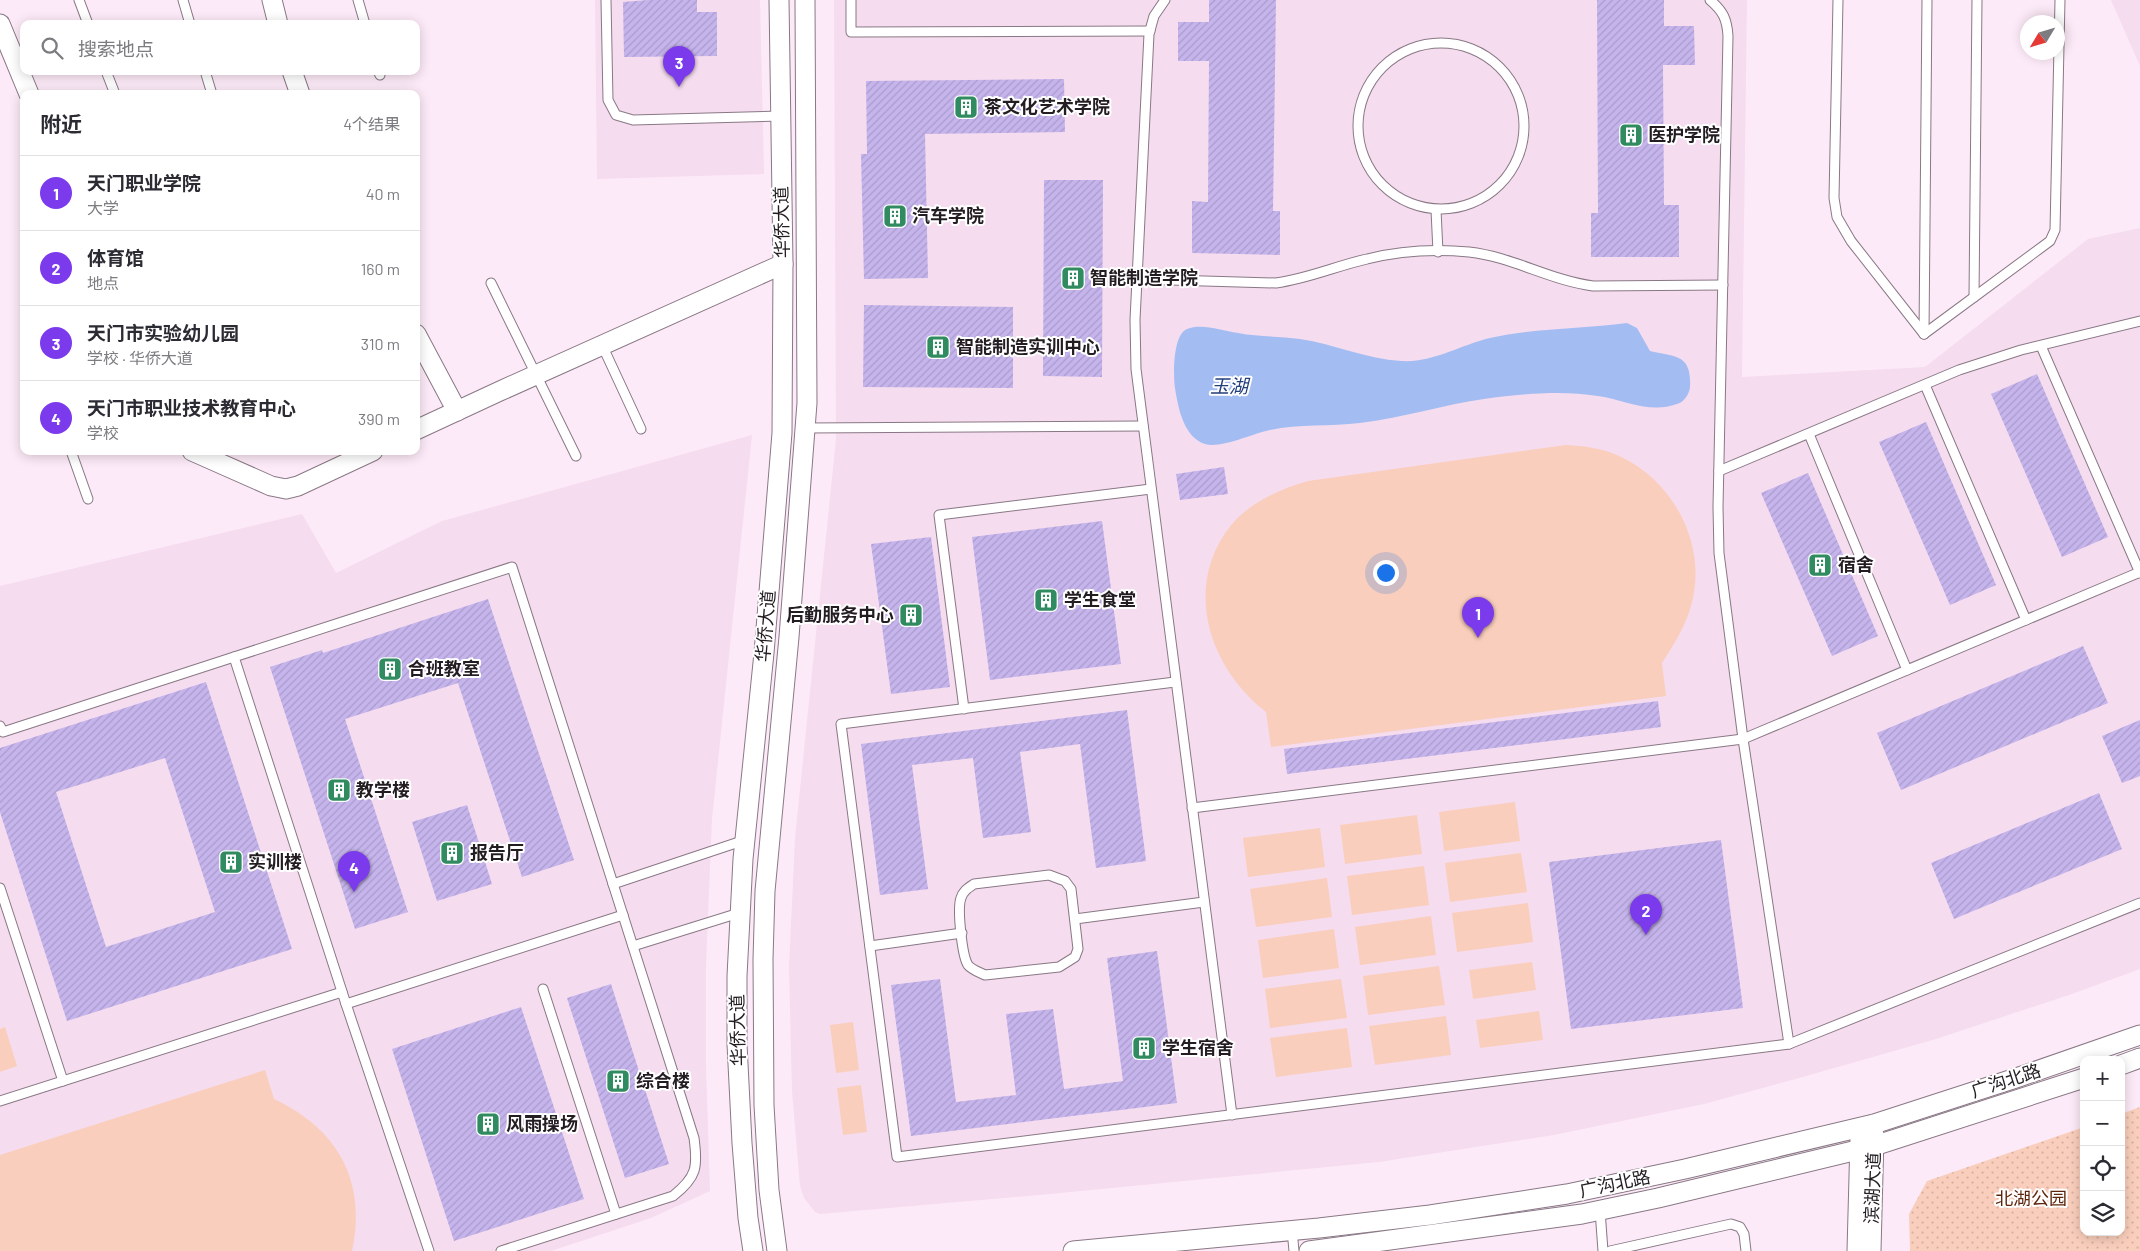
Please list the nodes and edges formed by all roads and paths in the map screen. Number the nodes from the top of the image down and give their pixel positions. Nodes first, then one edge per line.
1 (79, 0) edge
2 (183, 0) edge
3 (272, 0) edge
4 (358, 0) edge
5 (606, 0) edge
6 (779, 0) edge
7 (805, 0) edge
8 (851, 0) edge
9 (1165, 0) edge
10 (1710, 0) edge
11 (1838, 0) edge
12 (1927, 0) edge
13 (1976, 0) edge
14 (2060, 0) edge
15 (86, 20) edge
16 (189, 20) edge
17 (277, 20) edge
18 (364, 20) edge
19 (0, 24) edge
20 (1150, 31) junction
21 (20, 72) edge
22 (21, 75) edge
23 (107, 75) edge
24 (206, 75) edge
25 (293, 75) edge
26 (27, 90) edge
27 (113, 90) edge
28 (211, 90) edge
29 (299, 90) edge
30 (781, 116) junction
31 (1436, 210) junction
32 (1438, 252) junction
33 (783, 264) junction
34 (1137, 279) junction
35 (491, 283) dead end
36 (1722, 285) junction
37 (1974, 297) junction
38 (2140, 321) edge
39 (1924, 334) junction
40 (420, 342) edge
41 (602, 345) junction
42 (2041, 346) junction
43 (536, 375) junction
44 (1925, 385) junction
45 (457, 411) junction
46 (1143, 426) junction
47 (420, 428) edge
48 (806, 428) junction
49 (641, 429) dead end
50 (1809, 434) junction
51 (72, 455) edge
52 (201, 455) edge
53 (364, 455) edge
54 (576, 456) dead end
55 (1719, 471) junction
56 (1151, 489) junction
57 (88, 499) dead end
58 (2140, 572) edge
59 (2026, 620) junction
60 (234, 657) junction
61 (1907, 670) junction
62 (1175, 682) junction
63 (964, 709) junction
64 (1, 730) edge
65 (1743, 738) junction
66 (1192, 808) junction
67 (745, 840) junction
68 (613, 884) junction
69 (0, 888) edge
70 (1204, 902) junction
71 (2140, 903) edge
72 (739, 913) junction
73 (623, 915) junction
74 (1075, 918) junction
75 (962, 932) junction
76 (633, 946) junction
77 (870, 946) junction
78 (543, 989) dead end
79 (342, 992) junction
80 (346, 1004) junction
81 (2140, 1035) edge
82 (1789, 1044) junction
83 (2140, 1058) edge
84 (2125, 1064) edge
85 (2080, 1079) edge
86 (63, 1081) junction
87 (0, 1101) edge
88 (1232, 1114) junction
89 (1867, 1126) junction
90 (1867, 1148) junction
91 (1600, 1210) junction
92 (616, 1214) junction
93 (1292, 1230) junction
94 (429, 1251) edge
95 (501, 1251) edge
96 (753, 1251) edge
97 (777, 1251) edge
98 (1073, 1251) edge
99 (1294, 1251) edge
100 (1308, 1251) edge
101 (1603, 1251) edge
102 (1610, 1251) edge
103 (1746, 1251) edge
104 (1857, 1251) edge
105 (1871, 1251) edge

1 - 15 lane
2 - 16 lane
3 - 17 street
4 - 18 lane
5 - 30 lane
6 - 30 street, 华侨大道
7 - 48 street, 华侨大道
8 - 20 lane
9 - 20 lane
10 - 36 lane
11 - 39 lane
12 - 39 lane
13 - 37 lane
14 - 37 lane
19 - 21 street
20 - 34 lane
22 - 26 street
23 - 27 lane
24 - 28 lane
25 - 29 street
30 - 33 street, 华侨大道
31 - 31 lane
31 - 32 lane
32 - 34 lane
32 - 36 lane
33 - 41 street
33 - 67 street, 华侨大道
34 - 46 lane
35 - 43 lane
36 - 55 lane
37 - 39 lane
38 - 42 lane
40 - 45 street
41 - 43 street
41 - 49 lane
42 - 44 lane
42 - 58 lane
43 - 45 street
43 - 54 lane
44 - 50 lane
44 - 59 lane
45 - 47 street
46 - 48 lane
46 - 56 lane
48 - 97 street, 华侨大道
50 - 55 lane
50 - 61 lane
51 - 57 lane
52 - 53 street
55 - 65 lane
56 - 62 lane
56 - 63 lane
58 - 59 lane
59 - 61 lane
60 - 64 lane
60 - 68 lane
60 - 79 lane
61 - 65 lane
62 - 63 lane
62 - 66 lane
63 - 77 lane
65 - 66 lane
65 - 82 lane
66 - 70 lane
67 - 68 lane
67 - 72 street, 华侨大道
68 - 73 lane
69 - 86 lane
70 - 74 lane
70 - 88 lane
71 - 82 lane
72 - 76 lane
72 - 96 street, 华侨大道
73 - 76 lane
73 - 80 lane
74 - 75 lane
74 - 75 lane
75 - 77 lane
76 - 92 lane
77 - 88 lane
78 - 92 lane
79 - 80 lane
79 - 86 lane
80 - 94 lane
81 - 89 street, 广沟北路
82 - 88 lane
83 - 84 street
85 - 90 street, 广沟北路
86 - 87 lane
89 - 90 street, 滨湖大道
89 - 93 street, 广沟北路
90 - 91 street, 广沟北路
90 - 104 street, 滨湖大道
90 - 105 street, 滨湖大道
91 - 100 street, 广沟北路
91 - 101 lane
92 - 95 lane
93 - 98 street, 广沟北路
93 - 99 lane
102 - 103 lane

